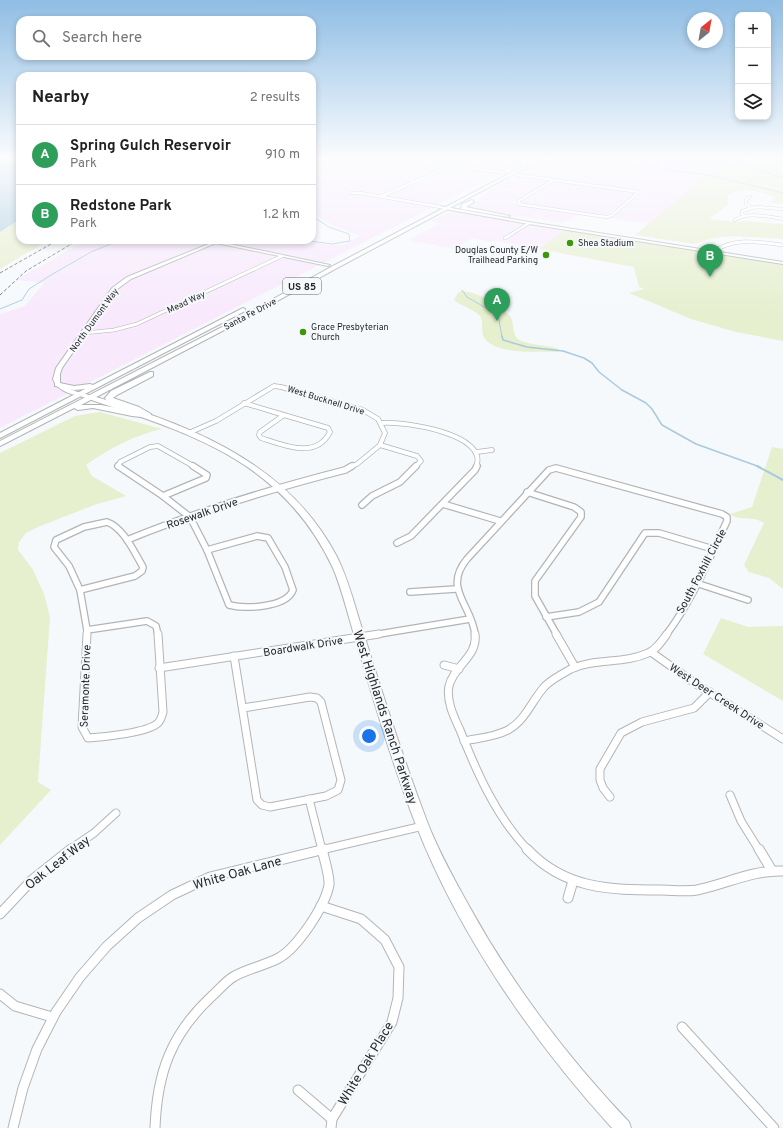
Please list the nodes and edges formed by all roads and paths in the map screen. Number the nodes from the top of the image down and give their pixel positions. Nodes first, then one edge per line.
1 (431, 211) edge
2 (448, 211) edge
3 (460, 211) edge
4 (464, 211) edge
5 (478, 211) edge
6 (563, 211) edge
7 (616, 211) edge
8 (743, 211) edge
9 (479, 214) junction
10 (508, 216) junction
11 (746, 216) junction
12 (783, 219) edge
13 (735, 220) dead end
14 (529, 223) junction
15 (397, 229) junction
16 (405, 231) junction
17 (504, 238) dead end
18 (211, 244) edge
19 (225, 244) edge
20 (783, 245) edge
21 (714, 251) junction
22 (282, 256) junction
23 (783, 262) edge
24 (328, 265) junction
25 (324, 274) junction
26 (292, 285) junction
27 (228, 326) junction
28 (84, 333) junction
29 (200, 340) junction
30 (108, 379) junction
31 (59, 385) junction
32 (79, 394) junction
33 (89, 398) junction
34 (98, 401) junction
35 (244, 403) junction
36 (43, 413) junction
37 (145, 415) junction
38 (284, 415) junction
39 (55, 416) junction
40 (382, 423) junction
41 (191, 432) junction
42 (0, 436) edge
43 (0, 444) edge
44 (380, 444) junction
45 (492, 450) dead end
46 (477, 452) junction
47 (278, 487) junction
48 (527, 492) junction
49 (164, 496) junction
50 (443, 504) junction
51 (362, 505) dead end
52 (190, 517) junction
53 (500, 521) junction
54 (127, 540) junction
55 (397, 543) dead end
56 (714, 549) junction
57 (207, 550) junction
58 (696, 583) junction
59 (456, 589) junction
60 (80, 590) junction
61 (410, 592) dead end
62 (748, 600) dead end
63 (546, 618) junction
64 (470, 619) junction
65 (87, 630) junction
66 (359, 637) junction
67 (651, 652) junction
68 (234, 656) junction
69 (444, 665) dead end
70 (575, 667) junction
71 (159, 668) junction
72 (459, 669) junction
73 (710, 692) junction
74 (243, 708) junction
75 (783, 739) edge
76 (464, 741) junction
77 (730, 795) dead end
78 (610, 797) dead end
79 (309, 799) junction
80 (116, 813) dead end
81 (423, 826) junction
82 (322, 849) junction
83 (771, 870) junction
84 (783, 871) edge
85 (573, 880) junction
86 (568, 898) dead end
87 (322, 906) junction
88 (0, 914) edge
89 (0, 994) edge
90 (52, 1017) junction
91 (682, 1027) dead end
92 (298, 1090) dead end
93 (332, 1124) edge
94 (13, 1128) edge
95 (155, 1128) edge
96 (623, 1128) edge
97 (774, 1128) edge

1 - 15 highway, Santa Fe Drive / US 85
2 - 16 highway, Santa Fe Drive / US 85
3 - 9 street
4 - 10 street
5 - 10 highway
6 - 7 street
8 - 11 street
9 - 14 street
9 - 16 highway
10 - 21 street
11 - 12 street
11 - 13 street
14 - 17 street
14 - 21 street
15 - 24 highway, Santa Fe Drive / US 85
15 - 25 highway
16 - 25 highway, Santa Fe Drive / US 85
18 - 28 street, North Dumont Way
19 - 22 street, North Dumont Way
20 - 21 street
21 - 23 street
22 - 24 street
22 - 28 street, Mead Way
24 - 26 highway, Santa Fe Drive / US 85
25 - 27 highway, Santa Fe Drive / US 85
26 - 29 highway
26 - 30 highway, Santa Fe Drive / US 85
27 - 29 highway, Santa Fe Drive / US 85
27 - 37 highway
28 - 31 street, North Dumont Way
29 - 33 highway, Santa Fe Drive / US 85
29 - 34 highway
30 - 31 highway
30 - 32 highway, Santa Fe Drive / US 85
31 - 32 street
31 - 36 highway
32 - 33 main road, West Highlands Ranch Parkway
32 - 36 highway, Santa Fe Drive / US 85
33 - 34 main road, West Highlands Ranch Parkway
33 - 39 highway, Santa Fe Drive / US 85
34 - 37 main road, West Highlands Ranch Parkway
35 - 38 street
35 - 40 street, West Bucknell Drive
35 - 41 street, West Bucknell Drive
36 - 42 highway, Santa Fe Drive / US 85
37 - 39 highway
37 - 41 main road, West Highlands Ranch Parkway
38 - 38 street
39 - 43 highway, Santa Fe Drive / US 85
40 - 44 street
40 - 46 street
41 - 47 main road, West Highlands Ranch Parkway
44 - 47 street
44 - 51 street
45 - 46 street
46 - 50 street
47 - 52 street, Rosewalk Drive
47 - 66 main road, West Highlands Ranch Parkway
48 - 53 street, South Foxhill Circle
48 - 56 street, South Foxhill Circle
48 - 63 street
49 - 49 street
49 - 52 street
50 - 53 street
50 - 55 street
52 - 54 street, Rosewalk Drive
52 - 57 street
53 - 59 street, South Foxhill Circle
54 - 60 street, Seramonte Drive
54 - 60 street, Seramonte Drive
56 - 58 street, South Foxhill Circle
56 - 63 street
57 - 57 street
58 - 62 street
58 - 67 street, South Foxhill Circle
59 - 61 street
59 - 64 street
60 - 65 street, Seramonte Drive
63 - 70 street
64 - 66 street, Boardwalk Drive
64 - 72 street
65 - 71 street, Seramonte Drive
65 - 71 street, Seramonte Drive
66 - 68 street, Boardwalk Drive
66 - 81 main road, West Highlands Ranch Parkway
67 - 70 street
67 - 73 street, West Deer Creek Drive
68 - 71 street, Boardwalk Drive
68 - 74 street
69 - 72 street
70 - 76 street
72 - 76 street
73 - 75 street, West Deer Creek Drive
73 - 78 street
74 - 79 street
74 - 79 street
76 - 85 street
77 - 83 street
79 - 82 street
80 - 88 street, Oak Leaf Way
81 - 82 street, White Oak Lane
81 - 96 main road, West Highlands Ranch Parkway
82 - 87 street
82 - 90 street, White Oak Lane
83 - 84 street
83 - 85 street
85 - 86 street
87 - 93 street, White Oak Place
87 - 95 street
89 - 90 street
90 - 94 street, White Oak Lane
91 - 97 street
92 - 93 street

